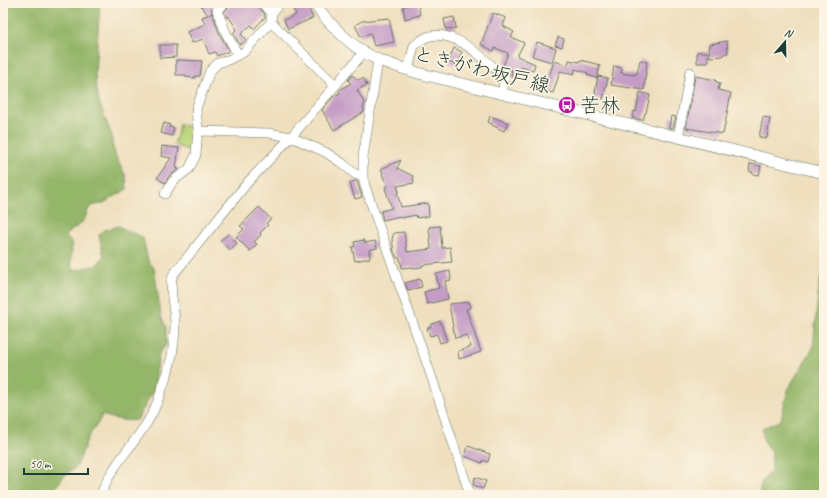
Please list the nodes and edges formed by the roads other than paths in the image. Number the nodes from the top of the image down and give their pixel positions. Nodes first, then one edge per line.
1 (225, 3) edge
2 (262, 3) edge
3 (280, 3) edge
4 (314, 3) edge
5 (271, 18) junction
6 (364, 52) junction
7 (238, 55) junction
8 (378, 60) junction
9 (408, 70) junction
10 (690, 72) dead end
11 (335, 85) junction
12 (502, 94) junction
13 (198, 129) junction
14 (291, 137) junction
15 (678, 137) junction
16 (824, 173) edge
17 (363, 177) junction
18 (165, 194) dead end
19 (101, 495) edge
20 (470, 495) edge

1 - 7 street
2 - 5 street
3 - 5 street
4 - 6 main road, ときがわ坂戸線
5 - 7 street
5 - 11 street
6 - 8 main road, ときがわ坂戸線
6 - 11 street
7 - 13 street
8 - 9 main road, ときがわ坂戸線
8 - 17 street
9 - 12 main road, ときがわ坂戸線
9 - 12 street
10 - 15 street
11 - 14 street
12 - 15 main road, ときがわ坂戸線
13 - 14 street
13 - 18 street
14 - 17 street
14 - 19 street
15 - 16 main road, ときがわ坂戸線
17 - 20 street

